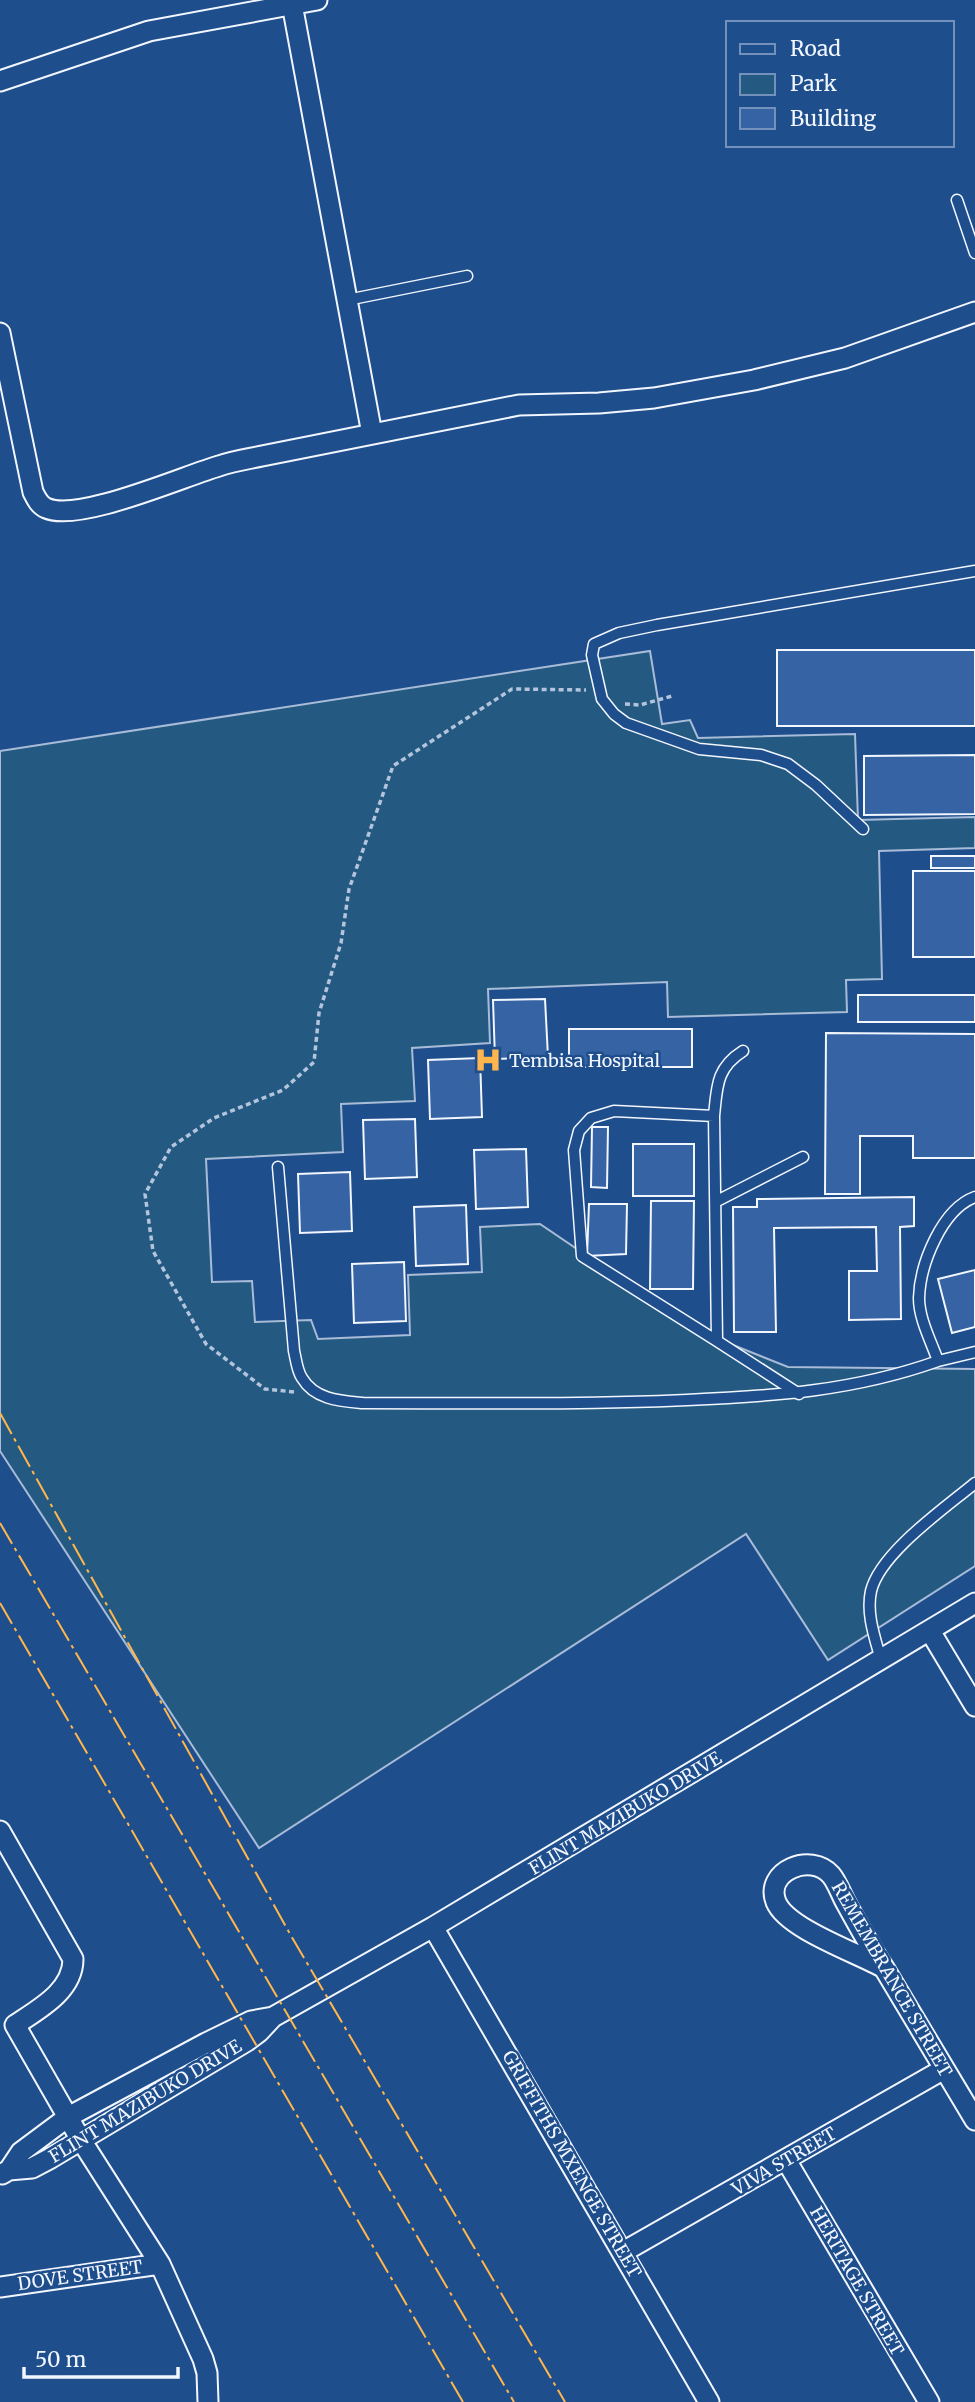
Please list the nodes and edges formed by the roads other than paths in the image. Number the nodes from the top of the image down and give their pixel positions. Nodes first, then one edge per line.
1 (317, 0) edge
2 (292, 4) junction
3 (0, 81) edge
4 (957, 200) dead end
5 (975, 253) edge
6 (467, 276) dead end
7 (347, 300) junction
8 (975, 312) edge
9 (0, 333) edge
10 (372, 434) junction
11 (975, 571) edge
12 (863, 829) dead end
13 (743, 1051) dead end
14 (714, 1116) junction
15 (803, 1157) dead end
16 (278, 1167) dead end
17 (975, 1197) edge
18 (717, 1201) junction
19 (717, 1341) junction
20 (975, 1352) edge
21 (938, 1361) junction
22 (799, 1394) junction
23 (975, 1483) edge
24 (975, 1603) edge
25 (930, 1631) junction
26 (881, 1661) junction
27 (975, 1706) edge
28 (0, 1831) edge
29 (433, 1927) junction
30 (884, 1968) junction
31 (273, 2017) junction
32 (7, 2028) edge
33 (944, 2069) junction
34 (68, 2117) junction
35 (975, 2120) edge
36 (81, 2140) junction
37 (786, 2160) junction
38 (4, 2173) edge
39 (623, 2252) junction
40 (160, 2264) junction
41 (0, 2287) edge
42 (208, 2402) edge
43 (709, 2402) edge
44 (929, 2402) edge

1 - 2 street
2 - 3 street
2 - 7 street
4 - 5 lane
6 - 7 lane
7 - 10 street
8 - 10 street
9 - 10 street
11 - 12 lane
13 - 14 lane
14 - 18 lane
14 - 19 lane
15 - 18 lane
16 - 22 lane
17 - 21 lane
18 - 19 lane
19 - 22 lane
20 - 21 lane
21 - 22 lane
23 - 26 lane
24 - 25 street, FLINT MAZIBUKO DRIVE
25 - 26 street, FLINT MAZIBUKO DRIVE
25 - 27 street
26 - 29 street, FLINT MAZIBUKO DRIVE
28 - 32 street
29 - 31 street, FLINT MAZIBUKO DRIVE
29 - 39 street, GRIFFITHS MXENGE STREET
30 - 30 street, REMEMBRANCE STREET
30 - 33 street, REMEMBRANCE STREET
31 - 34 street, FLINT MAZIBUKO DRIVE
31 - 36 street, FLINT MAZIBUKO DRIVE
32 - 34 street
33 - 35 street, REMEMBRANCE STREET
33 - 37 street, VIVA STREET
34 - 36 street
34 - 38 street, FLINT MAZIBUKO DRIVE
36 - 38 street, FLINT MAZIBUKO DRIVE
36 - 40 street
37 - 39 street, VIVA STREET
37 - 44 street, HERITAGE STREET
39 - 43 street, GRIFFITHS MXENGE STREET
40 - 41 street, DOVE STREET
40 - 42 street

